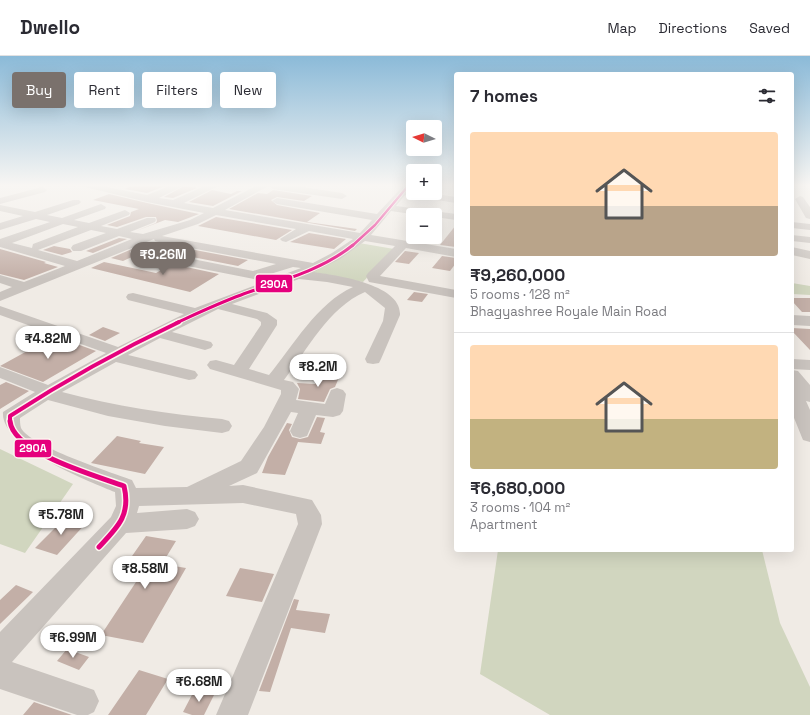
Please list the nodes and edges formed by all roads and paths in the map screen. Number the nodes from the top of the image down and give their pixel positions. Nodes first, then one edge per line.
1 (31, 217) edge
2 (44, 217) edge
3 (75, 217) edge
4 (115, 217) edge
5 (206, 217) edge
6 (243, 217) edge
7 (381, 217) edge
8 (151, 220) dead end
9 (63, 221) junction
10 (794, 225) edge
11 (90, 226) junction
12 (0, 227) edge
13 (810, 227) edge
14 (306, 228) junction
15 (118, 232) junction
16 (144, 238) junction
17 (794, 238) edge
18 (159, 239) dead end
19 (286, 239) dead end
20 (360, 239) junction
21 (810, 240) edge
22 (1, 243) edge
23 (402, 245) junction
24 (37, 247) dead end
25 (794, 247) edge
26 (77, 248) dead end
27 (810, 249) edge
28 (794, 251) edge
29 (137, 252) dead end
30 (454, 253) edge
31 (810, 255) edge
32 (77, 265) junction
33 (294, 269) junction
34 (0, 279) edge
35 (24, 287) junction
36 (365, 287) junction
37 (454, 294) edge
38 (0, 297) edge
39 (133, 297) dead end
40 (218, 305) junction
41 (0, 310) edge
42 (197, 313) junction
43 (794, 320) edge
44 (810, 321) edge
45 (159, 333) junction
46 (206, 345) dead end
47 (117, 355) junction
48 (373, 358) dead end
49 (794, 364) edge
50 (216, 365) dead end
51 (810, 365) edge
52 (0, 372) edge
53 (238, 372) junction
54 (188, 375) dead end
55 (794, 377) edge
56 (274, 381) junction
57 (48, 393) junction
58 (794, 393) edge
59 (337, 394) dead end
60 (810, 396) edge
61 (284, 405) junction
62 (309, 408) junction
63 (5, 415) edge
64 (808, 425) edge
65 (222, 426) dead end
66 (300, 431) dead end
67 (129, 497) junction
68 (187, 507) junction
69 (120, 524) junction
70 (0, 653) edge
71 (0, 674) edge
72 (83, 701) dead end
73 (232, 715) edge

1 - 12 street
2 - 9 street
3 - 9 street
4 - 11 street
5 - 16 street
6 - 14 street
7 - 20 street
8 - 15 street
9 - 11 street
9 - 22 street
10 - 13 street
11 - 15 street
11 - 24 street
14 - 19 street
14 - 20 street
15 - 16 street
15 - 26 street
16 - 32 street
17 - 21 street
18 - 33 street
20 - 23 street
20 - 33 street
22 - 32 street
23 - 30 street
23 - 37 street
25 - 27 street
28 - 31 street
29 - 33 street
32 - 35 street
33 - 36 street
33 - 40 street
34 - 35 street
35 - 38 street
36 - 48 street
36 - 56 street
39 - 42 street
40 - 42 street
40 - 53 street
41 - 47 street
42 - 45 street
43 - 44 street
45 - 46 street
45 - 47 street
47 - 54 street
47 - 57 street
49 - 51 street
50 - 53 street
52 - 57 street
53 - 56 street
55 - 60 street
56 - 61 street
57 - 63 street
57 - 65 street
58 - 64 street
59 - 62 street
61 - 62 street
61 - 68 street
62 - 66 street
63 - 67 street
67 - 68 street
67 - 69 street
68 - 69 street
68 - 73 street
69 - 70 street
71 - 72 street

